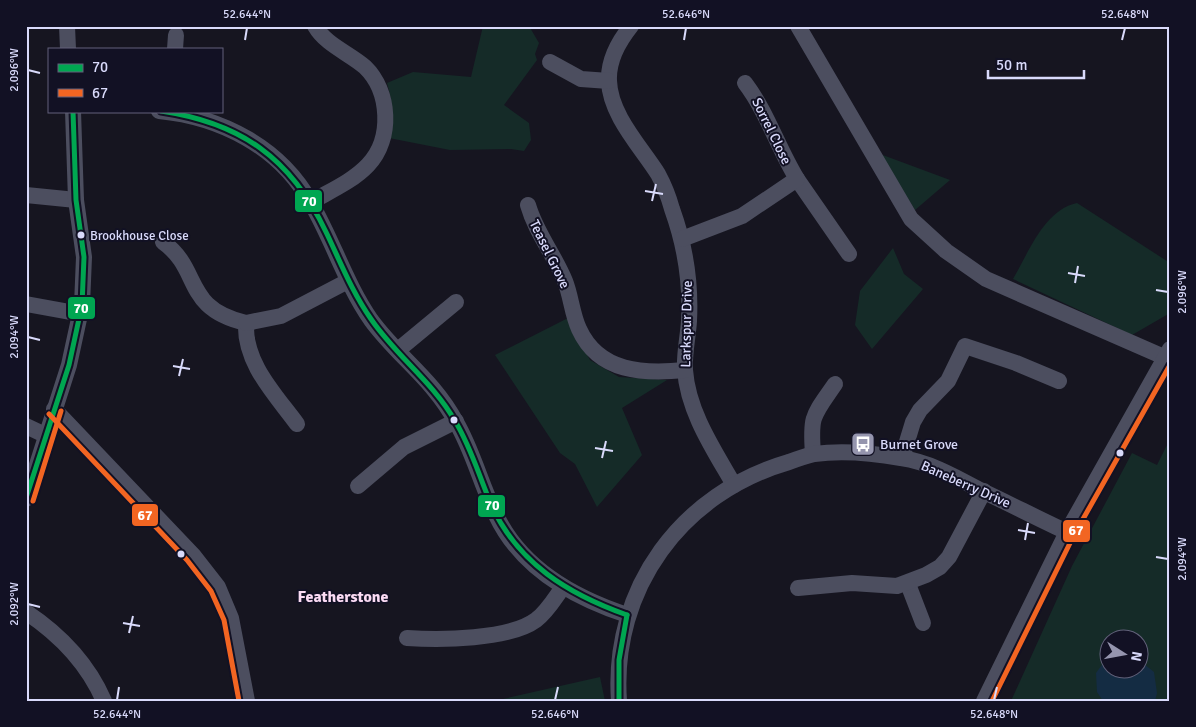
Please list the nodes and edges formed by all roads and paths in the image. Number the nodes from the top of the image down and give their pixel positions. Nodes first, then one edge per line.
1 (67, 26) edge
2 (315, 26) edge
3 (631, 26) edge
4 (798, 26) edge
5 (68, 48) edge
6 (550, 62) dead end
7 (609, 81) junction
8 (746, 83) dead end
9 (73, 112) edge
10 (165, 112) edge
11 (797, 179) junction
12 (26, 195) edge
13 (76, 200) junction
14 (311, 202) junction
15 (528, 205) dead end
16 (682, 239) junction
17 (163, 242) dead end
18 (849, 254) dead end
19 (348, 282) junction
20 (456, 302) dead end
21 (26, 304) edge
22 (81, 309) junction
23 (246, 323) junction
24 (398, 350) junction
25 (1167, 353) edge
26 (685, 370) junction
27 (1059, 381) dead end
28 (835, 384) dead end
29 (54, 409) junction
30 (456, 421) junction
31 (297, 424) dead end
32 (26, 426) edge
33 (45, 435) junction
34 (813, 454) junction
35 (902, 458) junction
36 (734, 485) junction
37 (358, 486) dead end
38 (984, 491) junction
39 (26, 499) edge
40 (1067, 532) junction
41 (908, 584) junction
42 (563, 587) junction
43 (798, 588) dead end
44 (26, 612) edge
45 (627, 616) junction
46 (923, 623) dead end
47 (407, 638) dead end
48 (104, 701) edge
49 (247, 701) edge
50 (619, 701) edge
51 (984, 701) edge

1 - 5 street
2 - 14 street
3 - 7 street, Larkspur Drive
4 - 25 street
6 - 7 street
7 - 16 street, Larkspur Drive
8 - 11 street, Sorrel Close
9 - 13 street
10 - 14 street
11 - 16 street, Sorrel Close
11 - 18 street, Sorrel Close
12 - 13 street
13 - 22 street
14 - 19 street
15 - 26 street, Teasel Grove
16 - 26 street, Larkspur Drive
17 - 23 street
19 - 23 street
19 - 24 street
20 - 24 street
21 - 22 street
22 - 29 street
23 - 31 street
24 - 30 street
25 - 40 street
26 - 36 street, Larkspur Drive
27 - 35 street
28 - 34 street
29 - 33 street
29 - 49 street
30 - 37 street
30 - 42 street
32 - 33 street
33 - 39 street
34 - 35 street, Baneberry Drive
34 - 36 street, Baneberry Drive
35 - 38 street, Baneberry Drive
36 - 45 street, Baneberry Drive
38 - 40 street, Baneberry Drive
38 - 41 street
40 - 51 street
41 - 43 street
41 - 46 street
42 - 45 street
42 - 47 street
44 - 48 street
45 - 50 street, Baneberry Drive

